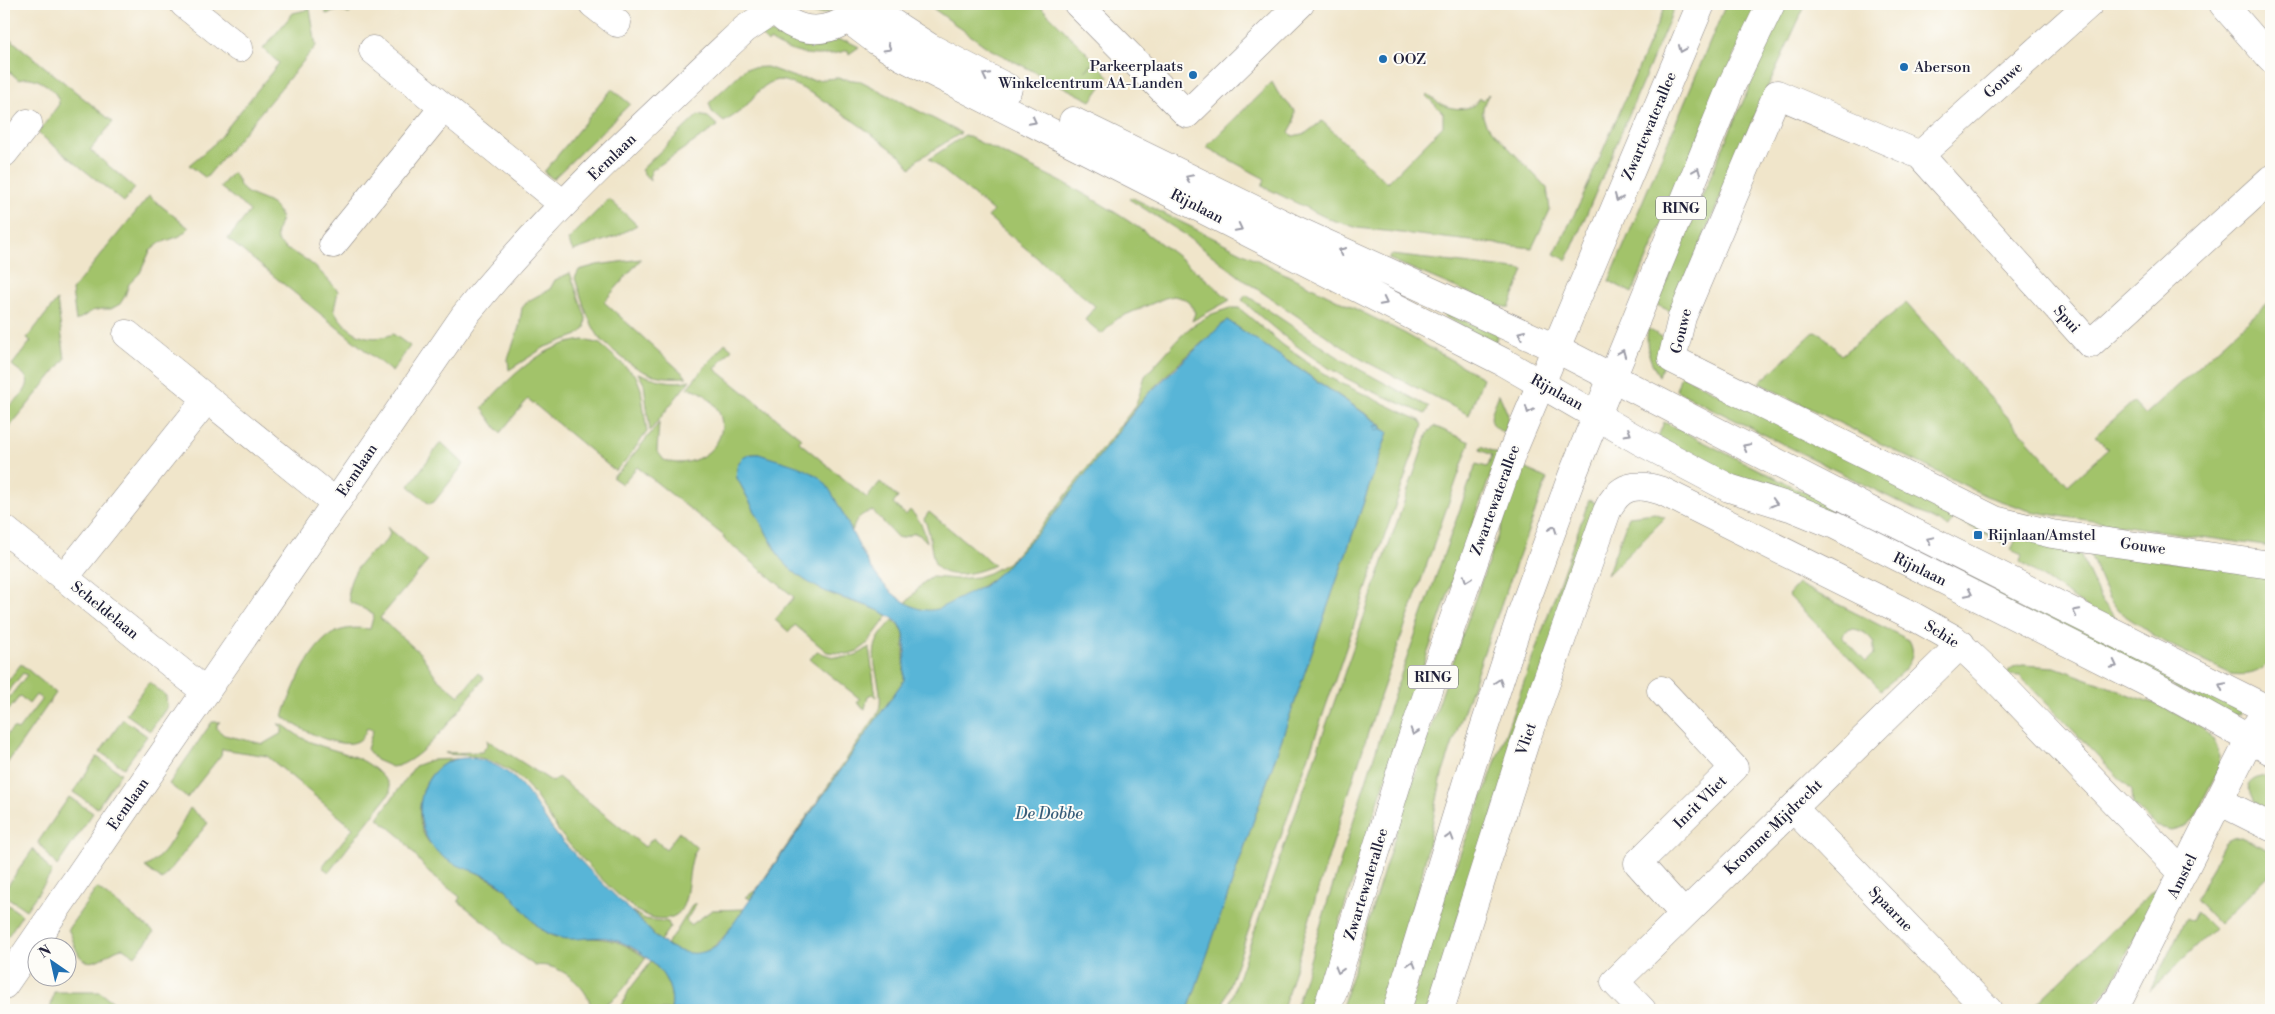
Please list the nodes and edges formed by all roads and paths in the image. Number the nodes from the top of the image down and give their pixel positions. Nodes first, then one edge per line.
1 (184, 4) edge
2 (593, 4) edge
3 (1078, 4) edge
4 (1300, 4) edge
5 (1702, 4) edge
6 (1771, 4) edge
7 (2088, 4) edge
8 (2223, 4) edge
9 (773, 6) edge
10 (858, 9) edge
11 (617, 24) dead end
12 (239, 48) dead end
13 (373, 50) dead end
14 (2271, 59) edge
15 (444, 108) junction
16 (28, 124) dead end
17 (4, 153) edge
18 (1920, 155) junction
19 (2271, 179) edge
20 (563, 204) junction
21 (333, 244) dead end
22 (127, 334) dead end
23 (1555, 348) junction
24 (1612, 378) junction
25 (1540, 383) junction
26 (207, 399) junction
27 (1597, 415) junction
28 (1638, 486) joint
29 (335, 502) junction
30 (5, 532) edge
31 (2271, 565) edge
32 (64, 578) junction
33 (1960, 644) junction
34 (1661, 690) dead end
35 (206, 692) junction
36 (2269, 705) edge
37 (2260, 745) edge
38 (2219, 801) junction
39 (1793, 808) junction
40 (2271, 827) edge
41 (2183, 873) junction
42 (1683, 913) junction
43 (4, 985) edge
44 (2122, 1006) edge
45 (1327, 1010) edge
46 (1397, 1010) edge
47 (1440, 1010) edge
48 (1642, 1010) edge
49 (1988, 1010) edge

1 - 12 street
2 - 11 street
3 - 4 street
5 -> 23 street, Zwartewaterallee / RING
24 -> 6 street, RING
7 - 18 street, Gouwe
8 - 14 street
9 - 10 street
9 - 20 street, Eemlaan
23 -> 10 street, Rijnlaan
10 -> 25 street, Rijnlaan
13 - 15 street
15 - 20 street
15 - 21 street
16 - 17 street
18 - 19 street, Spui
18 - 31 street, Gouwe
20 - 29 street, Eemlaan
22 - 26 street
23 - 24 street, Rijnlaan
23 - 25 street, Zwartewaterallee / RING
24 - 27 street, RING
36 -> 24 street, Rijnlaan
25 - 27 street, Rijnlaan
25 -> 45 street, Zwartewaterallee / RING
26 - 29 street
26 - 32 street
27 -> 37 street, Rijnlaan
46 -> 27 street, RING
28 - 33 street, Schie
28 - 47 street, Vliet
29 - 35 street, Eemlaan
30 - 32 street, Scheldelaan
32 - 35 street, Scheldelaan
33 - 39 street, Kromme Mijdrecht
33 - 41 street, Schie
34 - 42 street, Inrit Vliet
35 - 43 street, Eemlaan
36 - 37 street, Amstel
37 - 38 street, Amstel
38 - 40 street
38 - 41 street, Amstel
39 - 42 street, Kromme Mijdrecht
39 - 49 street, Spaarne
41 - 44 street, Amstel
42 - 48 street, Kromme Mijdrecht

